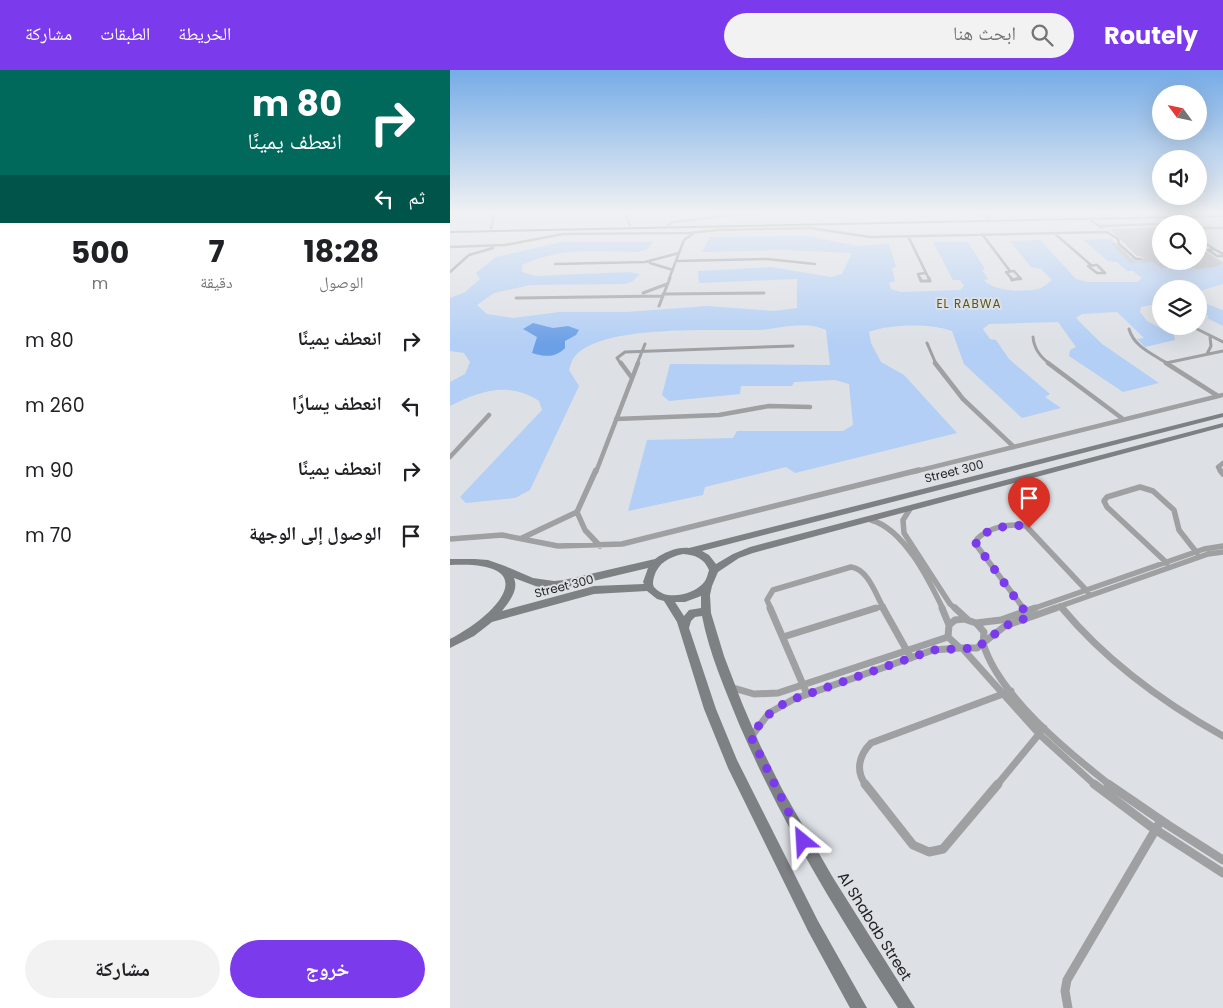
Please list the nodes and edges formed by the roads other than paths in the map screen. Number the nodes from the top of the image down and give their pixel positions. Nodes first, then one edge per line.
1 (468, 257) edge
2 (665, 257) edge
3 (678, 257) edge
4 (918, 257) edge
5 (999, 257) edge
6 (1081, 257) edge
7 (676, 261) junction
8 (645, 262) junction
9 (555, 264) dead end
10 (815, 264) dead end
11 (1090, 265) junction
12 (673, 270) junction
13 (1010, 271) junction
14 (450, 272) edge
15 (926, 273) dead end
16 (667, 284) junction
17 (764, 293) dead end
18 (634, 295) junction
19 (663, 295) junction
20 (516, 298) dead end
21 (659, 306) dead end
22 (1129, 329) dead end
23 (1207, 335) edge
24 (1032, 337) dead end
25 (1210, 337) junction
26 (1223, 342) edge
27 (927, 343) dead end
28 (645, 344) dead end
29 (793, 346) dead end
30 (642, 350) junction
31 (1223, 351) edge
32 (1206, 354) junction
33 (1166, 363) junction
34 (632, 378) junction
35 (1220, 395) edge
36 (810, 407) dead end
37 (1223, 414) edge
38 (489, 415) dead end
39 (616, 419) junction
40 (1123, 419) junction
41 (1223, 425) edge
42 (1014, 447) junction
43 (450, 457) edge
44 (1223, 463) edge
45 (1015, 468) junction
46 (989, 474) junction
47 (1223, 474) edge
48 (1031, 476) junction
49 (1007, 483) junction
50 (910, 509) junction
51 (577, 512) junction
52 (870, 520) junction
53 (902, 525) junction
54 (890, 528) junction
55 (522, 538) junction
56 (450, 539) edge
57 (723, 543) junction
58 (600, 546) junction
59 (1223, 546) edge
60 (690, 551) junction
61 (1223, 552) edge
62 (1198, 554) junction
63 (736, 556) junction
64 (450, 562) edge
65 (658, 562) junction
66 (1166, 562) junction
67 (502, 568) junction
68 (1172, 568) junction
69 (714, 570) junction
70 (707, 586) junction
71 (649, 587) junction
72 (1089, 593) junction
73 (668, 599) junction
74 (883, 606) junction
75 (1060, 606) junction
76 (706, 612) junction
77 (1027, 614) junction
78 (488, 619) junction
79 (968, 620) junction
80 (976, 622) junction
81 (949, 625) junction
82 (684, 628) junction
83 (948, 636) junction
84 (783, 637) junction
85 (983, 643) junction
86 (450, 644) edge
87 (962, 649) junction
88 (907, 650) junction
89 (911, 658) junction
90 (803, 685) junction
91 (730, 687) junction
92 (1008, 692) junction
93 (807, 694) junction
94 (1041, 731) junction
95 (1223, 736) edge
96 (751, 737) junction
97 (1158, 827) junction
98 (1223, 860) edge
99 (1223, 872) edge
100 (859, 1008) edge
101 (908, 1008) edge
102 (1068, 1008) edge

1 - 14 street
2 - 8 street
3 - 7 street
4 - 15 street
5 - 13 street
6 - 11 street
7 - 10 street
7 - 12 street
8 - 9 street
8 - 12 street
11 - 11 street
12 - 16 street
13 - 13 street
16 - 18 street
16 - 19 street
17 - 19 street
18 - 19 street
18 - 20 street
19 - 21 street
22 - 33 street
23 - 25 street
24 - 40 street
25 - 26 street
25 - 32 street
27 - 42 street
28 - 30 street
29 - 30 street
30 - 34 street
30 - 34 street
31 - 32 street
32 - 33 street
33 - 35 street
34 - 39 street
35 - 40 street
36 - 39 street
37 - 45 street, Street 300
38 - 43 street
39 - 51 street
40 - 42 street
41 - 48 street, Street 300
42 - 58 street
44 - 47 street
45 - 46 street, Street 300
45 - 48 street
46 - 49 main road
46 - 57 street, Street 300
48 - 49 street, Street 300
49 - 50 street, Street 300
50 - 52 street, Street 300
50 - 53 street
51 - 55 street
51 - 58 street
52 - 54 street
52 - 63 street, Street 300
53 - 54 street
53 - 79 street
54 - 81 street
55 - 56 street
55 - 58 street
57 - 60 street, Street 300
57 - 63 street
59 - 62 street
60 - 65 street
60 - 69 street
61 - 62 street
62 - 66 street
62 - 66 street
62 - 68 street
63 - 69 street, Street 300
64 - 67 street, Street 300
65 - 67 street, Street 300
65 - 71 street
66 - 68 street
66 - 72 street
67 - 78 street
68 - 72 street
69 - 70 street
70 - 73 street
70 - 76 street, Al Shabab Street
71 - 73 street
71 - 78 street, Street 300
72 - 75 street
72 - 77 street
72 - 77 street
73 - 82 main road
74 - 84 street
74 - 84 street
74 - 88 street
75 - 77 street
75 - 95 street
76 - 82 street
76 - 91 street, Al Shabab Street
77 - 80 street
77 - 85 street
78 - 86 street
79 - 80 street
79 - 81 street
80 - 85 street
81 - 83 street
82 - 100 main road
83 - 87 street
83 - 88 street
84 - 90 street
85 - 87 street
85 - 92 street
87 - 89 street
87 - 92 street
88 - 89 street
88 - 90 street
89 - 93 street
90 - 91 street
90 - 93 street
91 - 96 street, Al Shabab Street
92 - 94 street
92 - 94 street
93 - 96 street
94 - 97 street
96 - 101 street, Al Shabab Street
97 - 98 street
97 - 99 street
97 - 102 street

